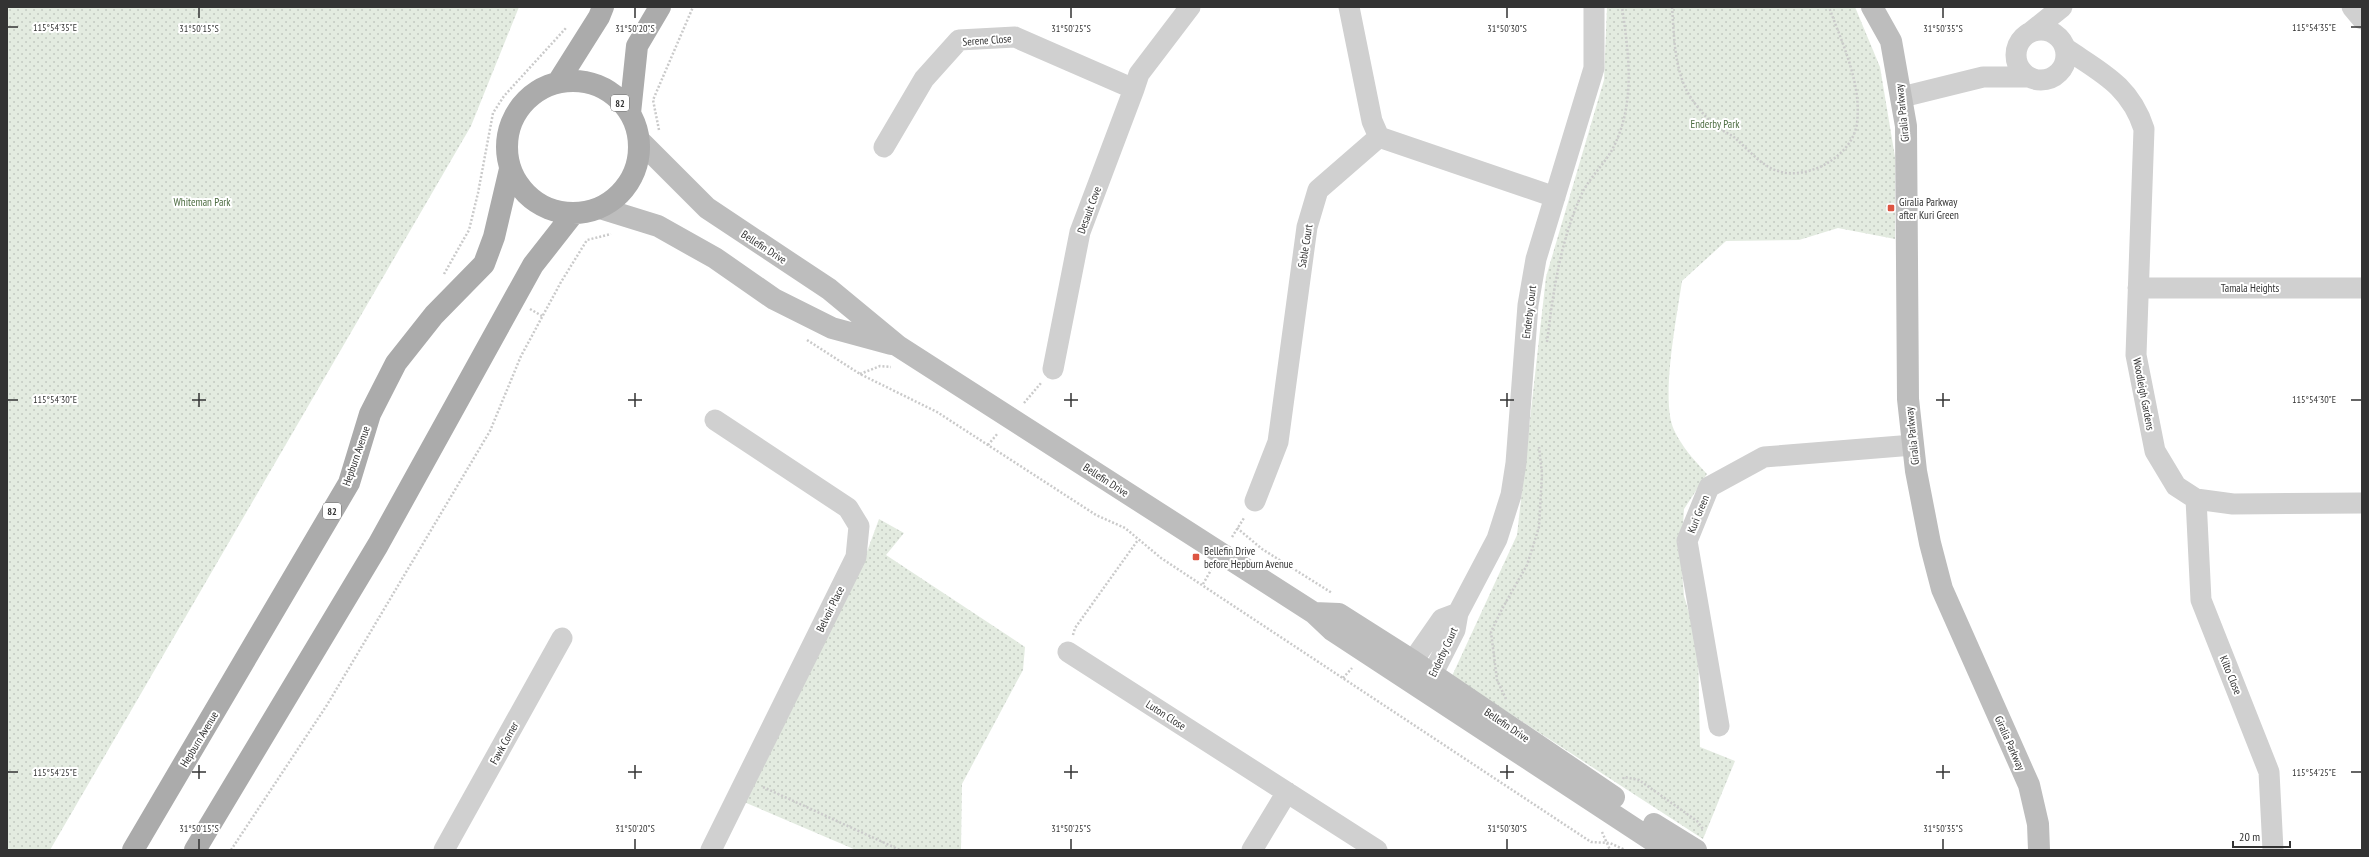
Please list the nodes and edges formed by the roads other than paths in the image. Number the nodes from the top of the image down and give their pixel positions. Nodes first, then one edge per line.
1 (603, 7) edge
2 (660, 7) edge
3 (1190, 7) edge
4 (1349, 7) edge
5 (1594, 7) edge
6 (1872, 7) edge
7 (2062, 7) edge
8 (2070, 7) edge
9 (2352, 7) edge
10 (2362, 19) edge
11 (2031, 32) junction
12 (2064, 45) junction
13 (2016, 55) junction
14 (2060, 72) junction
15 (2102, 73) junction
16 (1983, 77) junction
17 (2028, 77) junction
18 (558, 82) junction
19 (1134, 90) junction
20 (1902, 97) junction
21 (630, 113) junction
22 (1379, 137) junction
23 (639, 140) junction
24 (884, 147) dead end
25 (510, 168) junction
26 (1555, 197) junction
27 (600, 208) junction
28 (573, 214) junction
29 (2138, 288) junction
30 (2362, 288) edge
31 (898, 346) junction
32 (1054, 369) road end
33 (715, 420) dead end
34 (1913, 445) junction
35 (2196, 499) junction
36 (1255, 501) road end
37 (2362, 503) edge
38 (1458, 613) junction
39 (562, 638) dead end
40 (1068, 652) road end
41 (1407, 668) junction
42 (1428, 682) junction
43 (1719, 726) dead end
44 (1287, 792) junction
45 (1643, 835) edge
46 (1664, 845) edge
47 (446, 849) edge
48 (132, 850) edge
49 (195, 850) edge
50 (711, 850) edge
51 (1252, 850) edge
52 (1377, 850) edge
53 (1696, 850) edge
54 (2039, 850) edge
55 (2273, 850) edge

1 - 18 main road
2 - 21 main road, 82
3 - 19 street, Desault Cove
4 - 22 street
5 - 26 street, Enderby Court
6 - 20 main road, Giralia Parkway
7 - 11 street
8 - 12 street
9 - 10 street
11 - 12 street
11 - 13 street
12 - 14 street
12 - 15 street, Woodleigh Gardens
13 - 16 street
13 - 17 street
14 - 15 street
14 - 17 street
15 - 29 street, Woodleigh Gardens
16 - 17 street
16 - 20 street
18 - 21 main road, 82
18 - 25 main road, 82
19 - 24 street, Serene Close
19 - 32 street, Desault Cove
20 - 34 main road, Giralia Parkway
21 - 23 main road, 82
22 - 26 street
22 - 36 street, Sable Court
23 - 27 main road, 82
23 - 31 main road, Bellefin Drive
25 - 28 main road, 82
25 - 48 main road, Hepburn Avenue / 82
26 - 38 street, Enderby Court
27 - 28 main road, 82
27 - 31 main road, Bellefin Drive
28 - 49 main road
29 - 30 street, Tamala Heights
29 - 35 street, Woodleigh Gardens
31 - 41 main road, Bellefin Drive
33 - 50 street, Belvoir Place
34 - 43 street, Kuri Green
34 - 54 main road, Giralia Parkway
35 - 37 street, Woodleigh Gardens
35 - 55 street, Kilto Close
38 - 41 street, Enderby Court
38 - 42 street, Enderby Court
39 - 47 street, Fawk Corner
40 - 44 street, Luton Close
41 - 42 main road, Bellefin Drive
42 - 45 main road, Bellefin Drive
44 - 51 street
44 - 52 street, Luton Close
45 - 46 main road, Bellefin Drive
46 - 53 main road, Bellefin Drive

